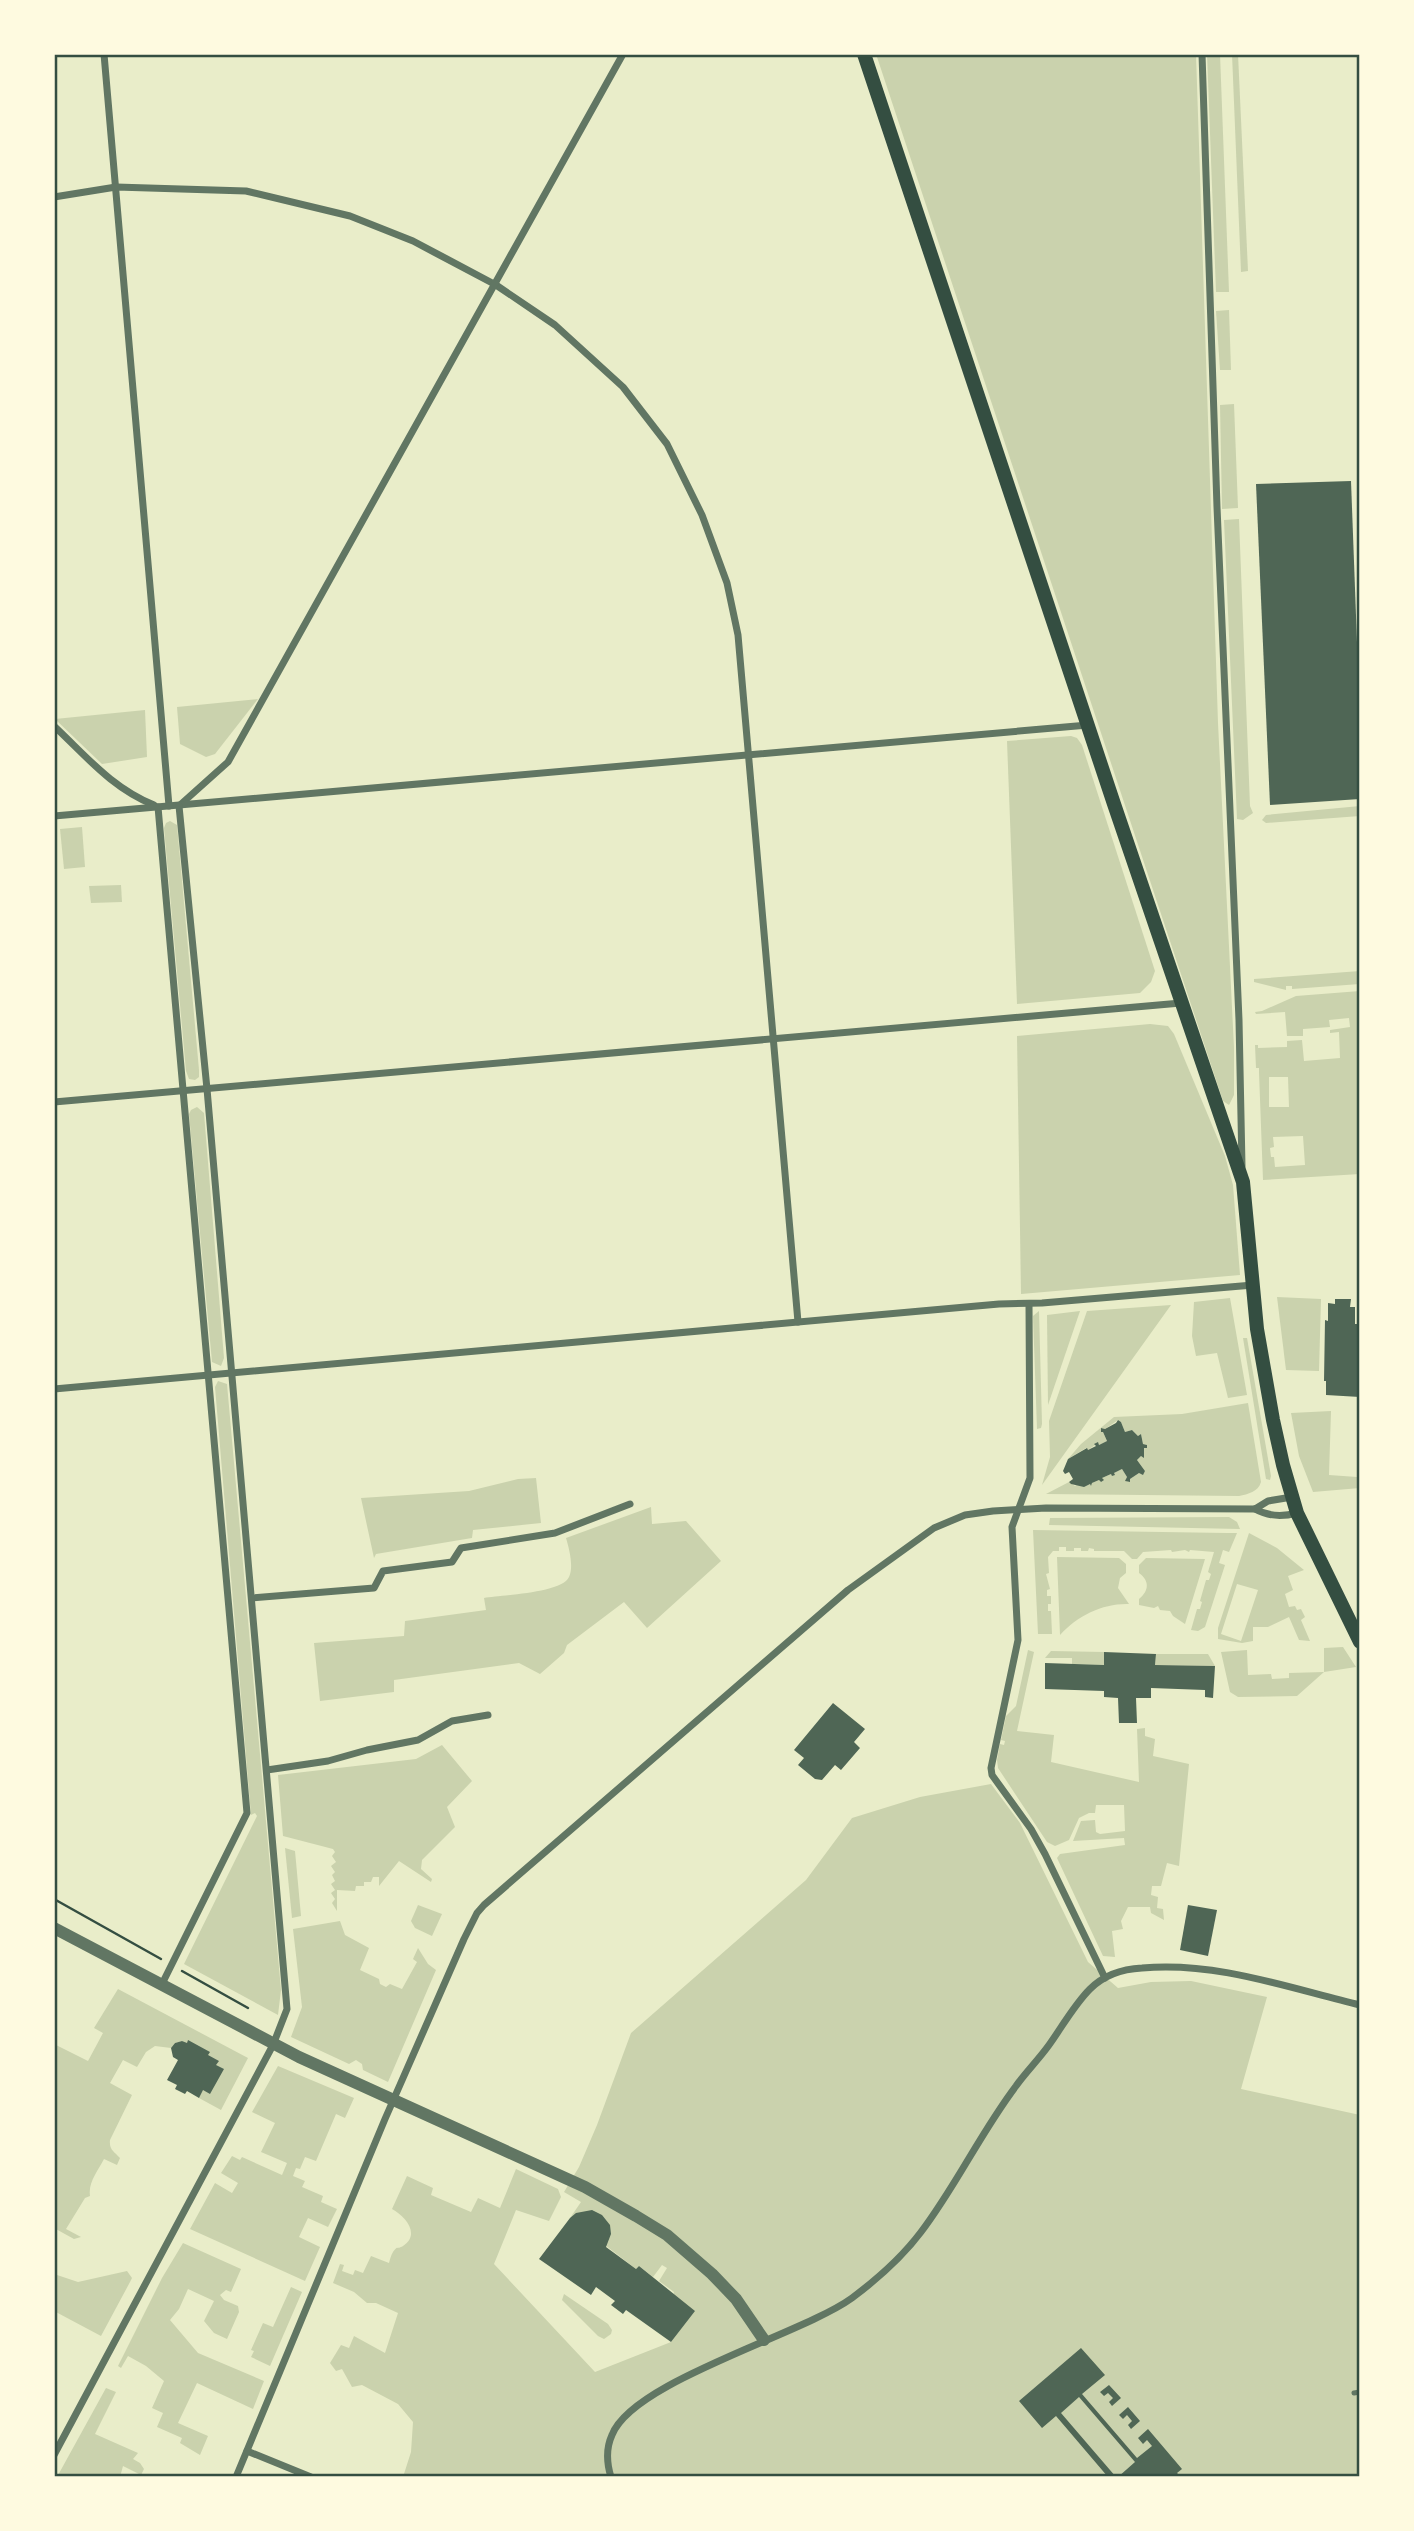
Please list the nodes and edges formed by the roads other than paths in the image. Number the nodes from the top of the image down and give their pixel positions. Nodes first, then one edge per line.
1 (104, 54) edge
2 (624, 54) edge
3 (864, 54) edge
4 (1202, 54) edge
5 (116, 187) junction
6 (54, 197) edge
7 (496, 285) junction
8 (1088, 725) junction
9 (54, 726) edge
10 (749, 754) junction
11 (169, 806) junction
12 (179, 806) junction
13 (158, 807) junction
14 (54, 816) edge
15 (1182, 1003) junction
16 (774, 1040) junction
17 (207, 1089) junction
18 (183, 1091) junction
19 (54, 1102) edge
20 (1243, 1181) junction
21 (1253, 1285) junction
22 (1029, 1304) junction
23 (798, 1322) junction
24 (232, 1373) junction
25 (208, 1375) junction
26 (54, 1389) edge
27 (1292, 1497) junction
28 (630, 1504) dead end
29 (1255, 1508) junction
30 (1018, 1510) junction
31 (1297, 1513) junction
32 (252, 1598) junction
33 (1360, 1642) edge
34 (488, 1715) dead end
35 (267, 1770) junction
36 (54, 1928) edge
37 (1105, 1978) junction
38 (162, 1984) junction
39 (1360, 2005) edge
40 (273, 2045) junction
41 (394, 2102) junction
42 (764, 2340) junction
43 (247, 2451) junction
44 (54, 2455) edge
45 (236, 2477) edge
46 (311, 2477) edge
47 (611, 2477) edge

1 - 5 street
2 - 7 street
3 - 8 main road
4 - 20 street
5 - 6 street
5 - 7 street
5 - 11 street
7 - 10 street
7 - 12 street
8 - 10 street
8 - 15 main road
9 - 13 street
10 - 12 street
10 - 16 street
11 - 12 street
11 - 13 street
12 - 17 street
13 - 14 street
13 - 18 street
15 - 16 street
15 - 20 main road
16 - 17 street
16 - 23 street
17 - 18 street
17 - 24 street
18 - 19 street
18 - 25 street
20 - 21 main road
21 - 22 street
21 - 27 main road
22 - 23 street
22 - 30 street
23 - 24 street
24 - 25 street
24 - 32 street
25 - 26 street
25 - 38 street
27 - 29 street
27 - 31 main road
28 - 32 street
29 - 30 street
29 - 31 street
30 - 37 street
30 - 41 street
31 - 33 main road
32 - 35 street
34 - 35 street
35 - 40 street
36 - 38 street
37 - 39 street
37 - 42 street
38 - 40 street
40 - 41 street
40 - 44 street
41 - 42 street
41 - 43 street
42 - 47 street
43 - 45 street
43 - 46 street

